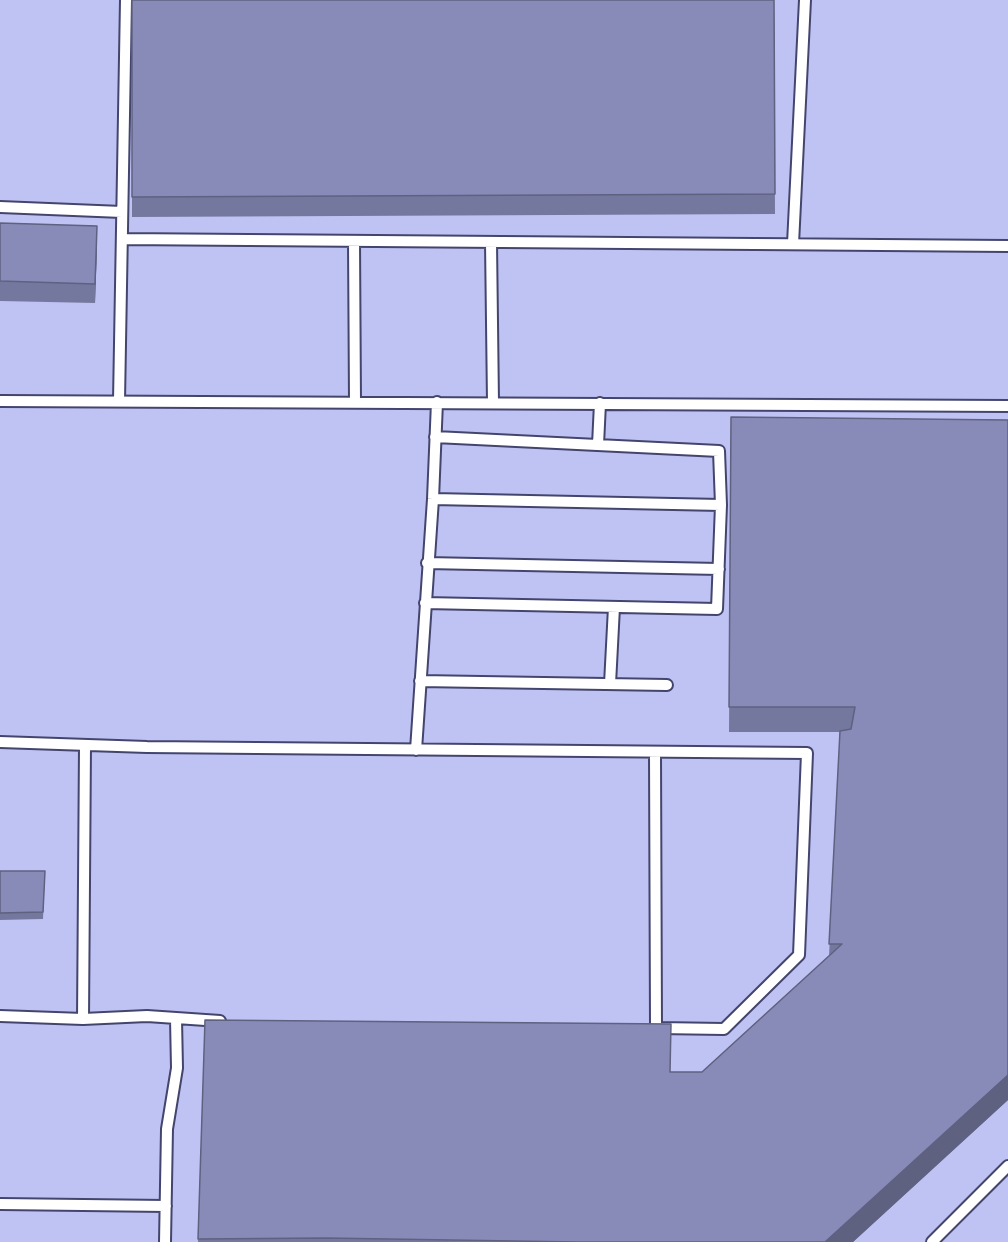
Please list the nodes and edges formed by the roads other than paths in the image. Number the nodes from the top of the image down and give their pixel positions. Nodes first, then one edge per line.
1 (126, 0) edge
2 (805, 0) edge
3 (0, 207) edge
4 (122, 212) junction
5 (122, 239) junction
6 (354, 241) junction
7 (491, 242) junction
8 (793, 244) junction
9 (1008, 246) edge
10 (0, 401) edge
11 (119, 401) junction
12 (355, 402) junction
13 (437, 402) junction
14 (493, 403) junction
15 (600, 403) junction
16 (1008, 406) edge
17 (435, 437) junction
18 (598, 445) junction
19 (433, 499) junction
20 (721, 506) junction
21 (427, 563) junction
22 (719, 569) junction
23 (425, 603) junction
24 (614, 607) junction
25 (420, 681) junction
26 (610, 684) junction
27 (667, 685) dead end
28 (0, 742) edge
29 (85, 746) junction
30 (416, 750) junction
31 (655, 753) junction
32 (0, 1016) edge
33 (83, 1018) junction
34 (176, 1019) junction
35 (231, 1021) edge
36 (1008, 1166) edge
37 (0, 1204) edge
38 (166, 1206) junction
39 (165, 1242) edge
40 (932, 1242) edge

1 - 4 lane
2 - 8 lane
3 - 4 lane
4 - 5 lane
5 - 6 lane
5 - 11 lane
6 - 7 lane
6 - 12 lane
7 - 8 lane
7 - 14 lane
8 - 9 lane
10 - 11 lane
11 - 12 lane
12 - 13 lane
13 - 14 lane
13 - 17 lane
14 - 15 lane
15 - 16 lane
15 - 18 lane
17 - 18 lane
17 - 19 lane
18 - 20 lane
19 - 20 lane
19 - 21 lane
20 - 22 lane
21 - 22 lane
21 - 23 lane
22 - 24 lane
23 - 24 lane
23 - 25 lane
24 - 26 lane
25 - 26 lane
25 - 30 lane
26 - 27 lane
28 - 29 lane
29 - 30 lane
29 - 33 lane
30 - 31 lane
31 - 31 lane
32 - 33 lane
33 - 34 lane
34 - 35 lane
34 - 38 lane
36 - 40 lane
37 - 38 lane
38 - 39 lane

